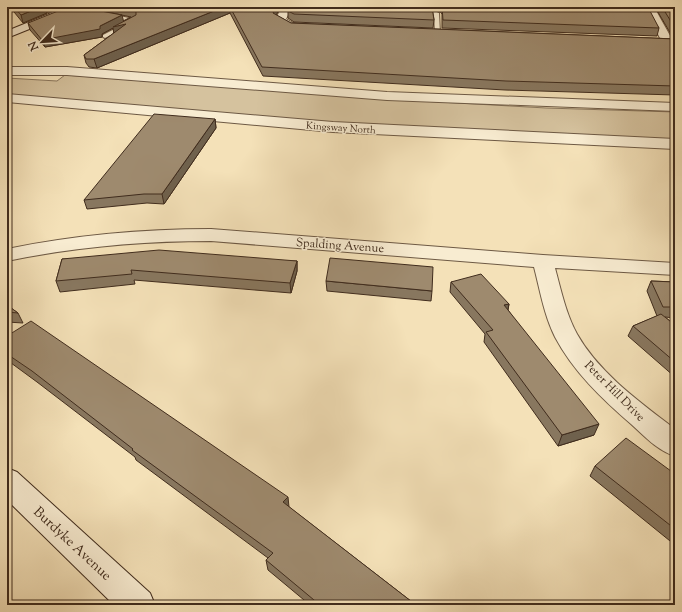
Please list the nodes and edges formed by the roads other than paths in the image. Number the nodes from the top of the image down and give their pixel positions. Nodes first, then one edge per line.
1 (36, 7) edge
2 (287, 7) edge
3 (73, 9) edge
4 (406, 9) edge
5 (649, 12) edge
6 (94, 13) edge
7 (317, 28) edge
8 (437, 33) edge
9 (7, 35) edge
10 (105, 36) edge
11 (651, 41) edge
12 (671, 42) edge
13 (7, 71) edge
14 (7, 98) edge
15 (675, 108) edge
16 (675, 144) edge
17 (7, 255) edge
18 (543, 261) junction
19 (675, 269) edge
20 (675, 445) edge
21 (7, 481) edge
22 (138, 605) edge

1 - 3 street
2 - 7 street
3 - 9 street
4 - 8 lane
5 - 12 street
6 - 10 lane
11 - 12 street
13 - 15 street
14 - 16 street, Kingsway North
17 - 18 street, Spalding Avenue
18 - 19 street, Spalding Avenue
18 - 20 street, Peter Hill Drive
21 - 22 street, Burdyke Avenue

